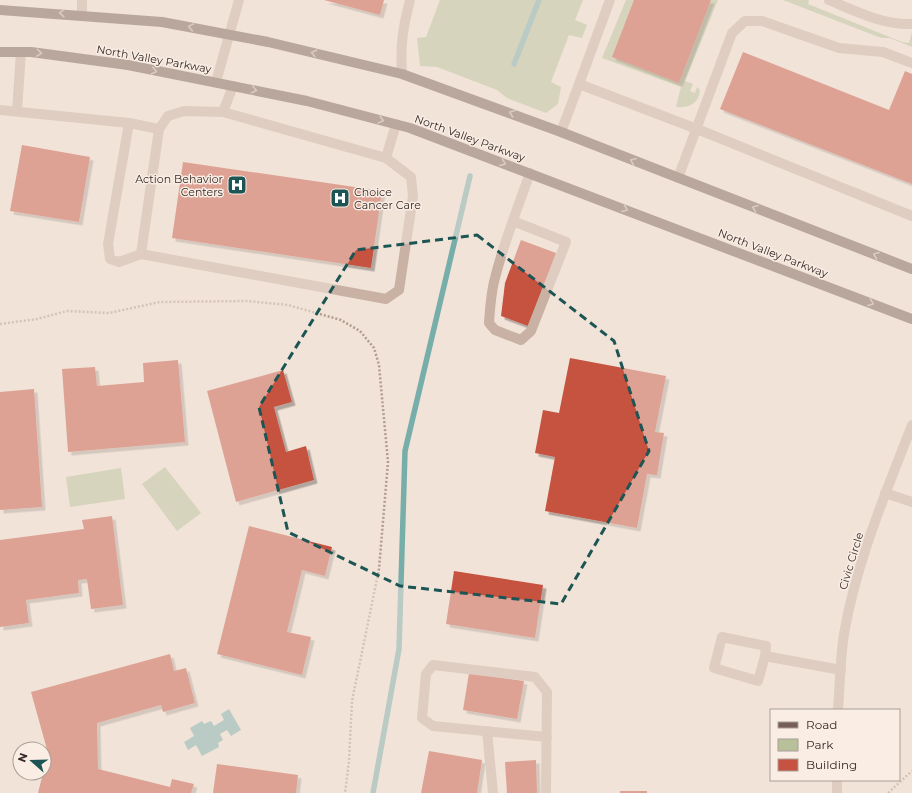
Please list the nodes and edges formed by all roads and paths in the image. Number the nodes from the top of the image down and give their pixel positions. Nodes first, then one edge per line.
1 (82, 0) edge
2 (239, 0) edge
3 (410, 0) edge
4 (610, 0) edge
5 (829, 0) edge
6 (0, 10) edge
7 (82, 15) junction
8 (912, 24) edge
9 (229, 35) junction
10 (0, 52) edge
11 (21, 52) junction
12 (912, 63) edge
13 (402, 74) junction
14 (216, 82) junction
15 (579, 84) junction
16 (233, 86) junction
17 (0, 110) edge
18 (17, 111) junction
19 (223, 112) junction
20 (129, 123) junction
21 (396, 124) junction
22 (159, 129) junction
23 (697, 129) junction
24 (561, 132) junction
25 (386, 158) junction
26 (530, 173) junction
27 (678, 178) junction
28 (912, 216) edge
29 (513, 221) junction
30 (141, 254) junction
31 (912, 269) edge
32 (912, 319) edge
33 (0, 324) edge
34 (912, 425) edge
35 (885, 493) junction
36 (912, 502) edge
37 (765, 656) junction
38 (841, 670) junction
39 (838, 709) edge
40 (487, 731) junction
41 (547, 737) junction
42 (912, 772) edge
43 (836, 781) edge
44 (345, 793) edge
45 (493, 793) edge
46 (546, 793) edge
47 (837, 793) edge
48 (888, 793) edge

1 - 7 street
2 - 9 street
3 - 13 street
4 - 15 street
5 - 8 street
7 -> 6 main road
9 -> 7 main road
13 -> 9 main road
9 - 14 street
10 - 11 main road, North Valley Parkway
11 -> 14 main road, North Valley Parkway
11 - 18 street
12 - 23 street
24 -> 13 main road
14 - 16 main road, North Valley Parkway
15 - 23 street
15 - 24 street
16 - 19 street
16 -> 21 main road, North Valley Parkway
17 - 18 street
18 - 20 street
19 - 22 street
19 - 25 street
20 - 22 street
20 - 30 street
21 - 25 street
21 -> 26 main road, North Valley Parkway
22 - 30 street
23 - 27 street
23 - 28 street
27 -> 24 main road
25 - 30 street
26 - 29 street
26 -> 32 main road, North Valley Parkway
31 -> 27 main road
29 - 29 street
33 - 44 path
34 - 35 street, Civic Circle
35 - 36 street
35 - 38 street, Civic Circle
37 - 37 street
37 - 38 street
38 - 39 street, Civic Circle
40 - 41 street
40 - 41 street
40 - 45 street
41 - 46 street
42 - 48 path
43 - 47 street

